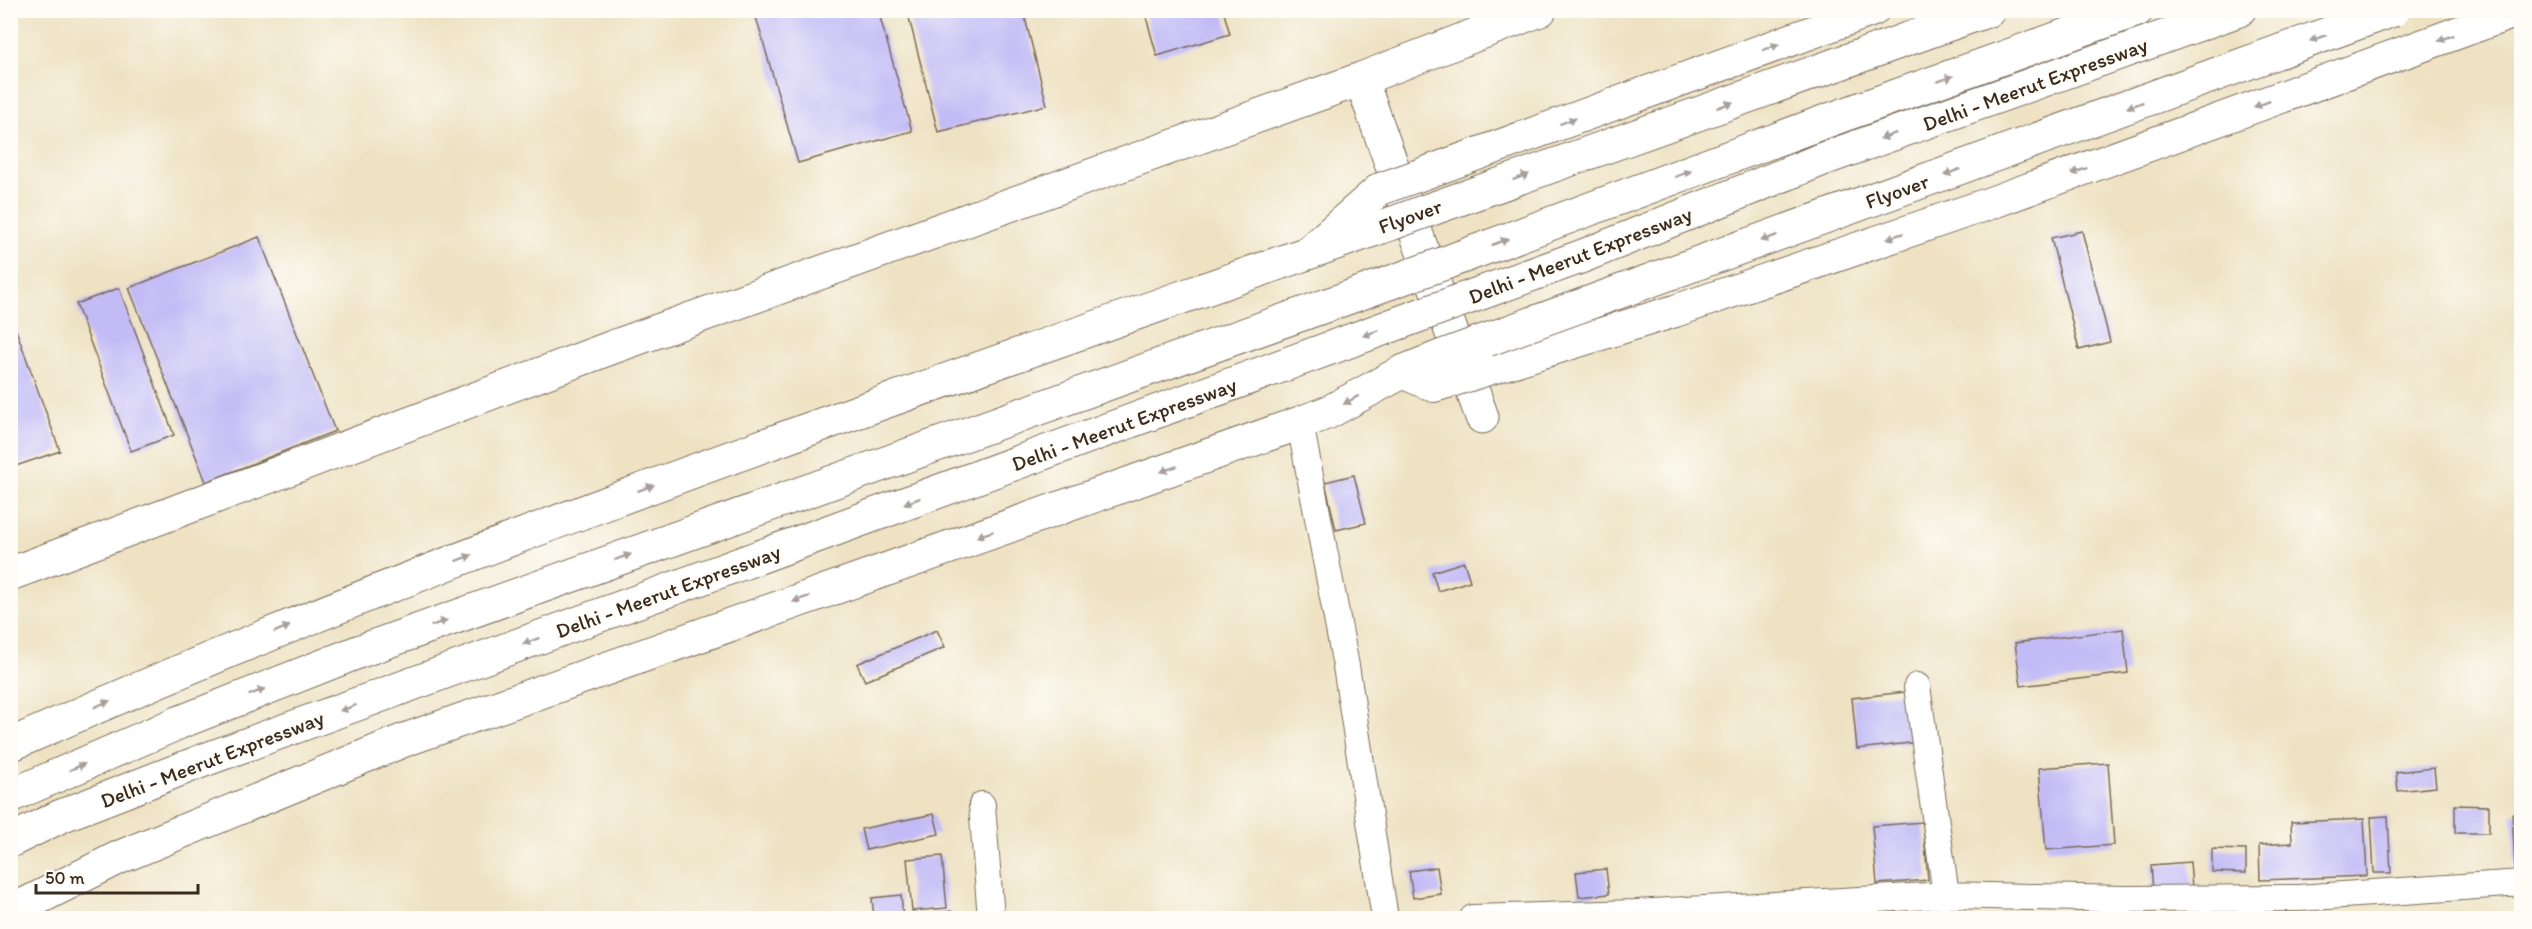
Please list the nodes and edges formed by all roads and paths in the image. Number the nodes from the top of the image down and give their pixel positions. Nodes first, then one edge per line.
1 (1540, 10) edge
2 (1873, 10) edge
3 (1989, 10) edge
4 (2137, 10) edge
5 (2240, 10) edge
6 (2393, 10) edge
7 (2520, 10) edge
8 (1361, 80) junction
9 (1306, 253) junction
10 (1446, 369) junction
11 (1482, 417) dead end
12 (1300, 423) junction
13 (10, 574) edge
14 (1917, 686) dead end
15 (10, 745) edge
16 (10, 796) edge
17 (982, 805) dead end
18 (10, 841) edge
19 (2522, 883) edge
20 (1946, 895) junction
21 (10, 912) edge
22 (1774, 912) edge
23 (991, 918) edge
24 (1385, 918) edge
25 (1473, 918) edge

1 - 8 main road
9 -> 2 street, bridge
9 -> 3 main road, Flyover, bridge
16 -> 4 main road, Delhi - Meerut Expressway, bridge
5 -> 18 main road, Delhi - Meerut Expressway, bridge
6 -> 10 main road, Flyover, bridge
7 -> 10 street, bridge
8 - 11 main road
8 - 13 main road
15 -> 9 main road, Flyover
10 -> 12 main road, Flyover
12 -> 21 main road, Flyover
12 - 24 street
14 - 20 street
17 - 23 street
19 - 20 street
20 - 22 street
22 - 25 street

